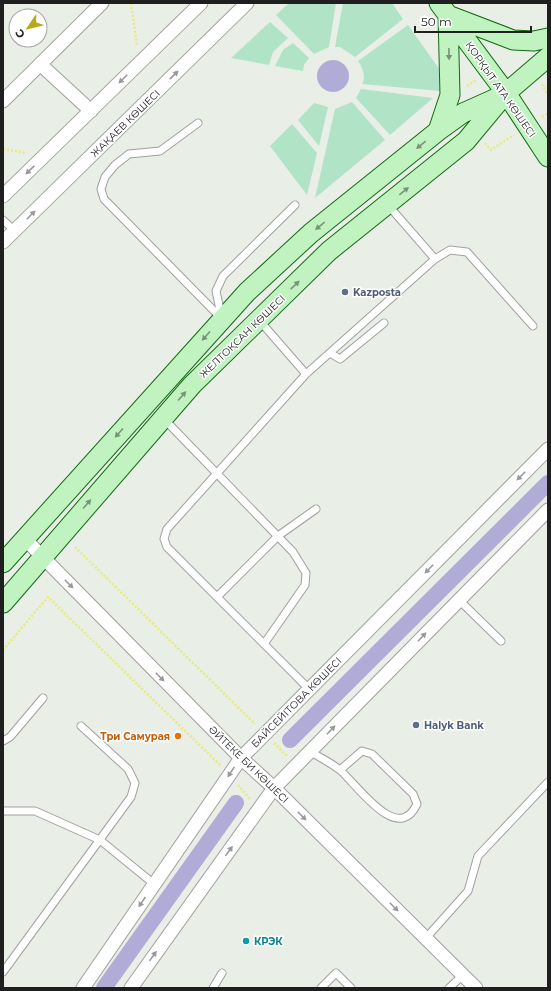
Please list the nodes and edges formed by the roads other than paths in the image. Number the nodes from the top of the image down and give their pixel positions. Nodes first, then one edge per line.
1 (102, 3) edge
2 (201, 3) edge
3 (247, 3) edge
4 (444, 9) edge
5 (548, 38) edge
6 (548, 57) edge
7 (40, 64) junction
8 (506, 93) junction
9 (3, 101) edge
10 (91, 111) junction
11 (198, 123) dead end
12 (438, 131) junction
13 (548, 157) edge
14 (3, 196) edge
15 (388, 204) junction
16 (295, 205) dead end
17 (3, 220) edge
18 (14, 231) junction
19 (3, 242) edge
20 (435, 259) junction
21 (222, 319) junction
22 (259, 320) junction
23 (384, 323) dead end
24 (533, 326) dead end
25 (330, 353) junction
26 (306, 374) junction
27 (163, 418) junction
28 (548, 449) edge
29 (218, 473) junction
30 (316, 509) dead end
31 (548, 510) edge
32 (278, 536) junction
33 (24, 538) junction
34 (42, 556) junction
35 (3, 563) edge
36 (217, 597) junction
37 (459, 600) junction
38 (3, 603) edge
39 (500, 641) dead end
40 (264, 644) junction
41 (309, 689) junction
42 (43, 698) dead end
43 (81, 726) dead end
44 (3, 741) edge
45 (310, 751) junction
46 (241, 758) junction
47 (340, 770) junction
48 (548, 782) edge
49 (274, 788) junction
50 (3, 811) edge
51 (100, 840) junction
52 (154, 884) junction
53 (426, 938) junction
54 (3, 972) edge
55 (222, 973) dead end
56 (463, 975) junction
57 (83, 988) edge
58 (131, 988) edge
59 (213, 988) edge
60 (321, 988) edge
61 (351, 988) edge
62 (449, 988) edge
63 (476, 988) edge

1 - 7 street
2 -> 10 street
18 -> 3 street, ЖАҚАЕВ КӨШЕСІ
4 - 5 street
4 - 8 street, ҚОРҚЫТ АТА КӨШЕСІ
4 -> 12 street
6 - 8 street, ЖЕЛТОҚСАН КӨШЕСІ
7 - 9 street
7 - 10 street
8 - 12 street, ЖЕЛТОҚСАН КӨШЕСІ
8 - 13 street, ҚОРҚЫТ АТА КӨШЕСІ
15 -> 8 street, ЖЕЛТОҚСАН КӨШЕСІ
10 -> 14 street
11 - 21 lane
12 -> 21 street, ЖЕЛТОҚСАН КӨШЕСІ
15 - 20 lane
22 -> 15 street, ЖЕЛТОҚСАН КӨШЕСІ
16 - 21 lane
17 - 18 lane
18 - 19 street, ЖАҚАЕВ КӨШЕСІ
20 - 24 lane
20 - 25 lane
21 -> 33 street, ЖЕЛТОҚСАН КӨШЕСІ
22 - 26 lane
27 -> 22 street, ЖЕЛТОҚСАН КӨШЕСІ
23 - 25 lane
25 - 26 lane
26 - 29 lane
27 - 29 lane
34 -> 27 street, ЖЕЛТОҚСАН КӨШЕСІ
28 -> 41 street, БАЙСЕЙІТОВА КӨШЕСІ
29 - 32 lane
29 - 36 lane
30 - 32 lane
31 - 37 street
32 - 36 lane
32 - 40 lane
33 - 34 street, ӘЙТЕКЕ БИ КӨШЕСІ
33 - 35 street, ЖЕЛТОҚСАН КӨШЕСІ
34 - 38 street, ЖЕЛТОҚСАН КӨШЕСІ
34 -> 46 street, ӘЙТЕКЕ БИ КӨШЕСІ
36 - 40 lane
37 - 39 lane
45 -> 37 street
40 - 41 lane
41 - 46 street, БАЙСЕЙІТОВА КӨШЕСІ
42 - 44 lane
43 - 51 lane
45 - 47 lane
45 - 49 street
46 - 49 street, ӘЙТЕКЕ БИ КӨШЕСІ
46 -> 52 street, БАЙСЕЙІТОВА КӨШЕСІ
47 - 47 lane
48 - 53 lane
49 -> 53 street, ӘЙТЕКЕ БИ КӨШЕСІ
58 -> 49 street
50 - 51 lane
51 - 52 lane
51 - 54 lane
52 -> 57 street, БАЙСЕЙІТОВА КӨШЕСІ
53 - 56 street, ӘЙТЕКЕ БИ КӨШЕСІ
55 - 59 lane
56 - 62 lane
56 - 63 street, ӘЙТЕКЕ БИ КӨШЕСІ
60 - 61 lane

